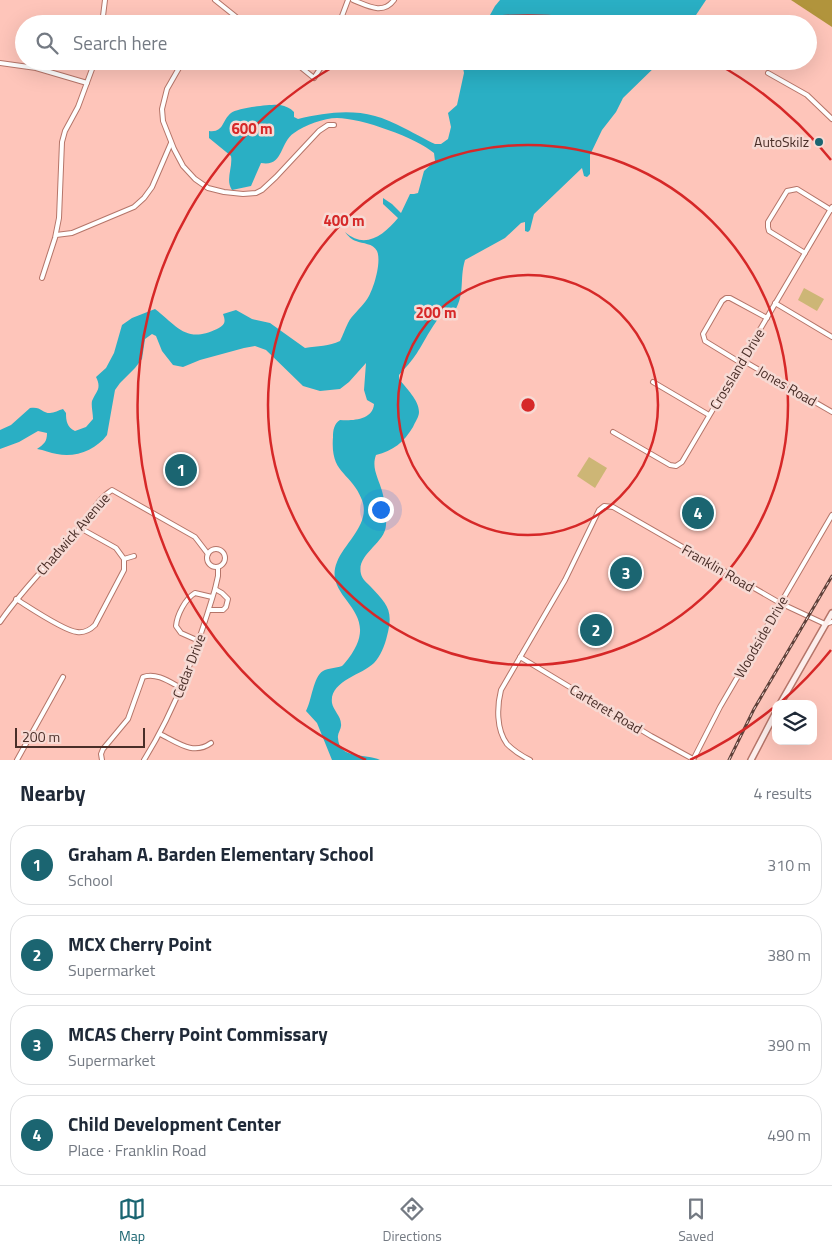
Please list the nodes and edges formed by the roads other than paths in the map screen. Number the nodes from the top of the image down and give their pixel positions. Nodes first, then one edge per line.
1 (105, 0) edge
2 (215, 0) edge
3 (348, 0) edge
4 (353, 0) edge
5 (394, 0) edge
6 (103, 15) edge
7 (234, 15) edge
8 (342, 15) edge
9 (0, 63) edge
10 (15, 65) edge
11 (43, 70) edge
12 (92, 70) edge
13 (178, 70) edge
14 (304, 70) edge
15 (319, 70) edge
16 (768, 73) dead end
17 (87, 83) junction
18 (832, 119) edge
19 (334, 125) dead end
20 (172, 143) junction
21 (831, 208) edge
22 (56, 235) junction
23 (805, 253) junction
24 (42, 278) dead end
25 (775, 304) junction
26 (767, 318) junction
27 (832, 337) edge
28 (742, 362) junction
29 (653, 382) dead end
30 (832, 412) edge
31 (709, 415) junction
32 (613, 432) dead end
33 (832, 515) edge
34 (80, 528) junction
35 (208, 554) junction
36 (134, 556) dead end
37 (124, 559) junction
38 (218, 567) junction
39 (214, 589) junction
40 (212, 596) junction
41 (16, 599) junction
42 (780, 603) junction
43 (208, 610) junction
44 (832, 613) edge
45 (0, 622) edge
46 (832, 622) edge
47 (826, 624) junction
48 (199, 641) junction
49 (520, 657) junction
50 (63, 677) dead end
51 (181, 688) junction
52 (782, 700) edge
53 (772, 719) edge
54 (160, 734) junction
55 (211, 743) dead end
56 (693, 759) edge
57 (17, 760) edge
58 (102, 760) edge
59 (144, 760) edge
60 (528, 760) edge
61 (750, 760) edge

1 - 6 street
2 - 7 street
3 - 8 street
4 - 5 street
9 - 10 street
11 - 17 street
12 - 17 street
13 - 20 street
14 - 15 street
16 - 18 street
17 - 22 street
19 - 20 street
20 - 22 street
21 - 23 street, Crossland Drive
21 - 23 street
22 - 24 street
23 - 25 street, Crossland Drive
25 - 26 street, Crossland Drive
25 - 27 street
26 - 28 street, Crossland Drive
26 - 28 street, Jones Road
28 - 30 street, Jones Road
28 - 31 street, Crossland Drive
29 - 31 street
31 - 32 street, Crossland Drive
33 - 42 street, Woodside Drive
34 - 35 street, Chadwick Avenue
34 - 37 street
34 - 41 street, Chadwick Avenue
35 - 38 street
35 - 38 street, Cedar Drive
36 - 37 street
37 - 41 street
38 - 39 street, Cedar Drive
39 - 40 street, Cedar Drive
39 - 43 street
40 - 43 street, Cedar Drive
40 - 48 street
41 - 45 street, Chadwick Avenue
42 - 47 street, Franklin Road
42 - 49 street, Franklin Road
42 - 56 street, Woodside Drive
43 - 48 street, Cedar Drive
44 - 47 street
46 - 47 street
47 - 52 street
48 - 51 street, Cedar Drive
49 - 56 street, Carteret Road
49 - 60 street
50 - 57 street
51 - 54 street, Cedar Drive
51 - 58 street
53 - 61 street
54 - 55 street
54 - 59 street, Cedar Drive

